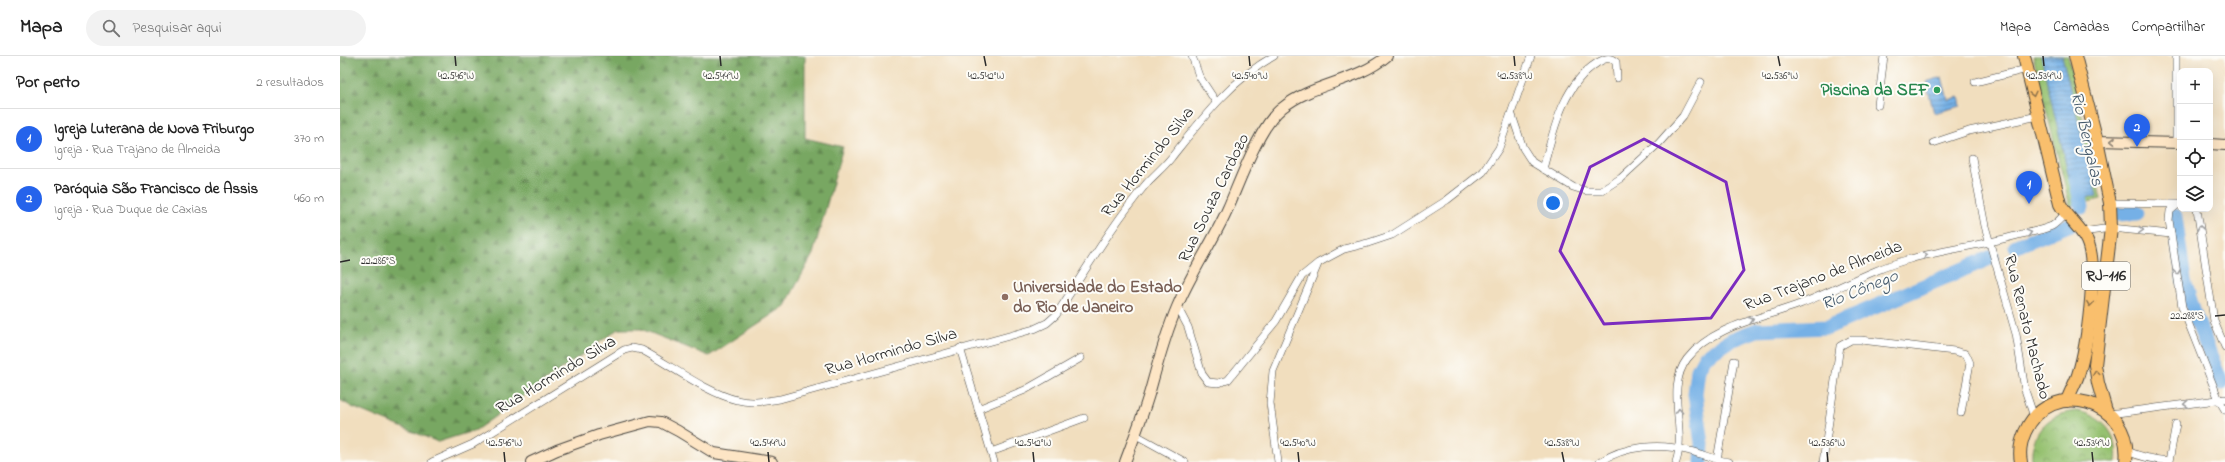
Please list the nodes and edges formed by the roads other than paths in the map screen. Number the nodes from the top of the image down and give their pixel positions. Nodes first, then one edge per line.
1 (1192, 56) edge
2 (1274, 56) edge
3 (1387, 56) edge
4 (1531, 56) edge
5 (1884, 56) edge
6 (2024, 56) edge
7 (2075, 56) edge
8 (2176, 56) edge
9 (2027, 69) junction
10 (1617, 78) dead end
11 (1701, 82) dead end
12 (1975, 82) dead end
13 (1216, 102) junction
14 (1878, 105) dead end
15 (1512, 115) junction
16 (2038, 116) junction
17 (2178, 140) edge
18 (2097, 141) junction
19 (1933, 143) dead end
20 (2177, 143) edge
21 (2213, 144) edge
22 (2225, 145) edge
23 (1972, 158) dead end
24 (1543, 169) junction
25 (2110, 202) junction
26 (2177, 204) edge
27 (2177, 205) edge
28 (2197, 212) edge
29 (2065, 214) junction
30 (2111, 228) junction
31 (2082, 232) junction
32 (2171, 234) junction
33 (1991, 243) junction
34 (1318, 263) junction
35 (1177, 306) junction
36 (2225, 347) edge
37 (960, 348) junction
38 (1081, 358) dead end
39 (1734, 361) dead end
40 (2222, 399) edge
41 (2067, 400) junction
42 (978, 409) junction
43 (2225, 410) edge
44 (2107, 412) junction
45 (1961, 413) dead end
46 (2034, 417) junction
47 (1084, 418) dead end
48 (2176, 424) dead end
49 (1136, 435) junction
50 (1681, 450) junction
51 (991, 452) junction
52 (2126, 457) edge
53 (1718, 460) junction
54 (2020, 461) edge
55 (432, 462) edge
56 (531, 462) edge
57 (772, 462) edge
58 (994, 462) edge
59 (1125, 462) edge
60 (1185, 462) edge
61 (1278, 462) edge
62 (1600, 462) edge
63 (1676, 462) edge
64 (1729, 462) edge
65 (1823, 462) edge

1 - 13 street
2 - 13 street, Rua Hormindo Silva
3 - 35 street, Rua Souza Cardozo
4 - 15 street
5 - 14 street
6 - 9 main road, RJ-116
7 - 18 main road, RJ-116
8 - 17 street
9 - 12 street
9 -> 16 main road, RJ-116
10 - 24 street
11 - 24 street
13 - 37 street, Rua Hormindo Silva
15 - 24 street
15 - 34 street
16 - 19 street
16 - 29 main road, RJ-116
20 -> 18 street
18 - 25 main road, RJ-116
21 - 22 street
23 - 33 street, Rua Renato Machado
25 - 26 street
25 - 30 main road, RJ-116
27 - 32 street
36 -> 28 street
29 - 31 main road, RJ-116
33 -> 29 street, Rua Trajano de Almeida
30 - 31 street
30 -> 32 street
44 -> 30 main road, RJ-116
31 -> 41 main road, RJ-116
32 -> 40 street
33 - 46 street, Rua Renato Machado
50 -> 33 street, Rua Trajano de Almeida
34 - 35 street
34 - 61 street
35 - 49 street, Rua Souza Cardozo
37 - 42 street
37 - 55 street, Rua Hormindo Silva
38 - 42 street
39 - 53 street
40 - 43 street
40 -> 44 street
41 - 44 main road, RJ-116
41 - 46 main road, RJ-116
42 - 51 street
44 - 52 main road, RJ-116
45 - 65 street
46 - 54 main road, RJ-116
47 - 51 street
48 - 52 street
49 - 59 street, Rua Souza Cardozo
49 - 60 street
50 - 53 street
50 - 62 street
50 - 63 street
51 - 58 street
53 - 64 street
56 - 57 street

